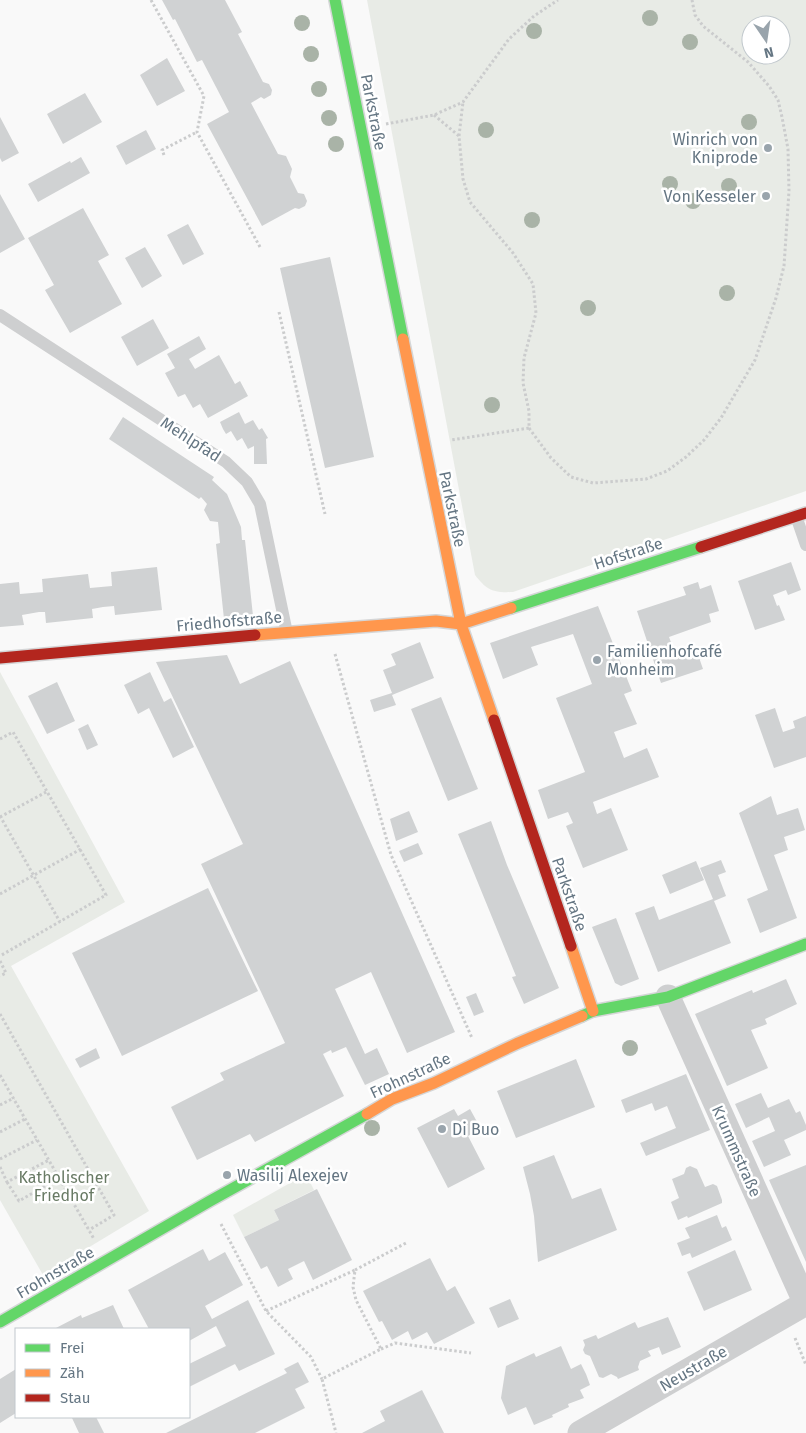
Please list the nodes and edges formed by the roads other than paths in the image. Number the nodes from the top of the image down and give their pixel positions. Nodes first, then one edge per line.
1 (335, 0) edge
2 (0, 314) edge
3 (801, 514) edge
4 (806, 545) edge
5 (461, 624) junction
6 (287, 633) junction
7 (0, 658) edge
8 (806, 944) edge
9 (668, 998) junction
10 (593, 1011) junction
11 (806, 1304) edge
12 (0, 1322) edge
13 (580, 1433) edge

1 - 5 street, Parkstraße
2 - 6 lane, Mehlpfad
3 - 4 lane
3 - 5 street, Hofstraße
5 - 6 street, Friedhofstraße
5 - 10 street, Parkstraße
6 - 7 street, Friedhofstraße
8 - 9 street, Frohnstraße
9 - 10 street, Frohnstraße
9 - 11 street, Krummstraße
10 - 12 street, Frohnstraße
11 - 13 street, Neustraße

